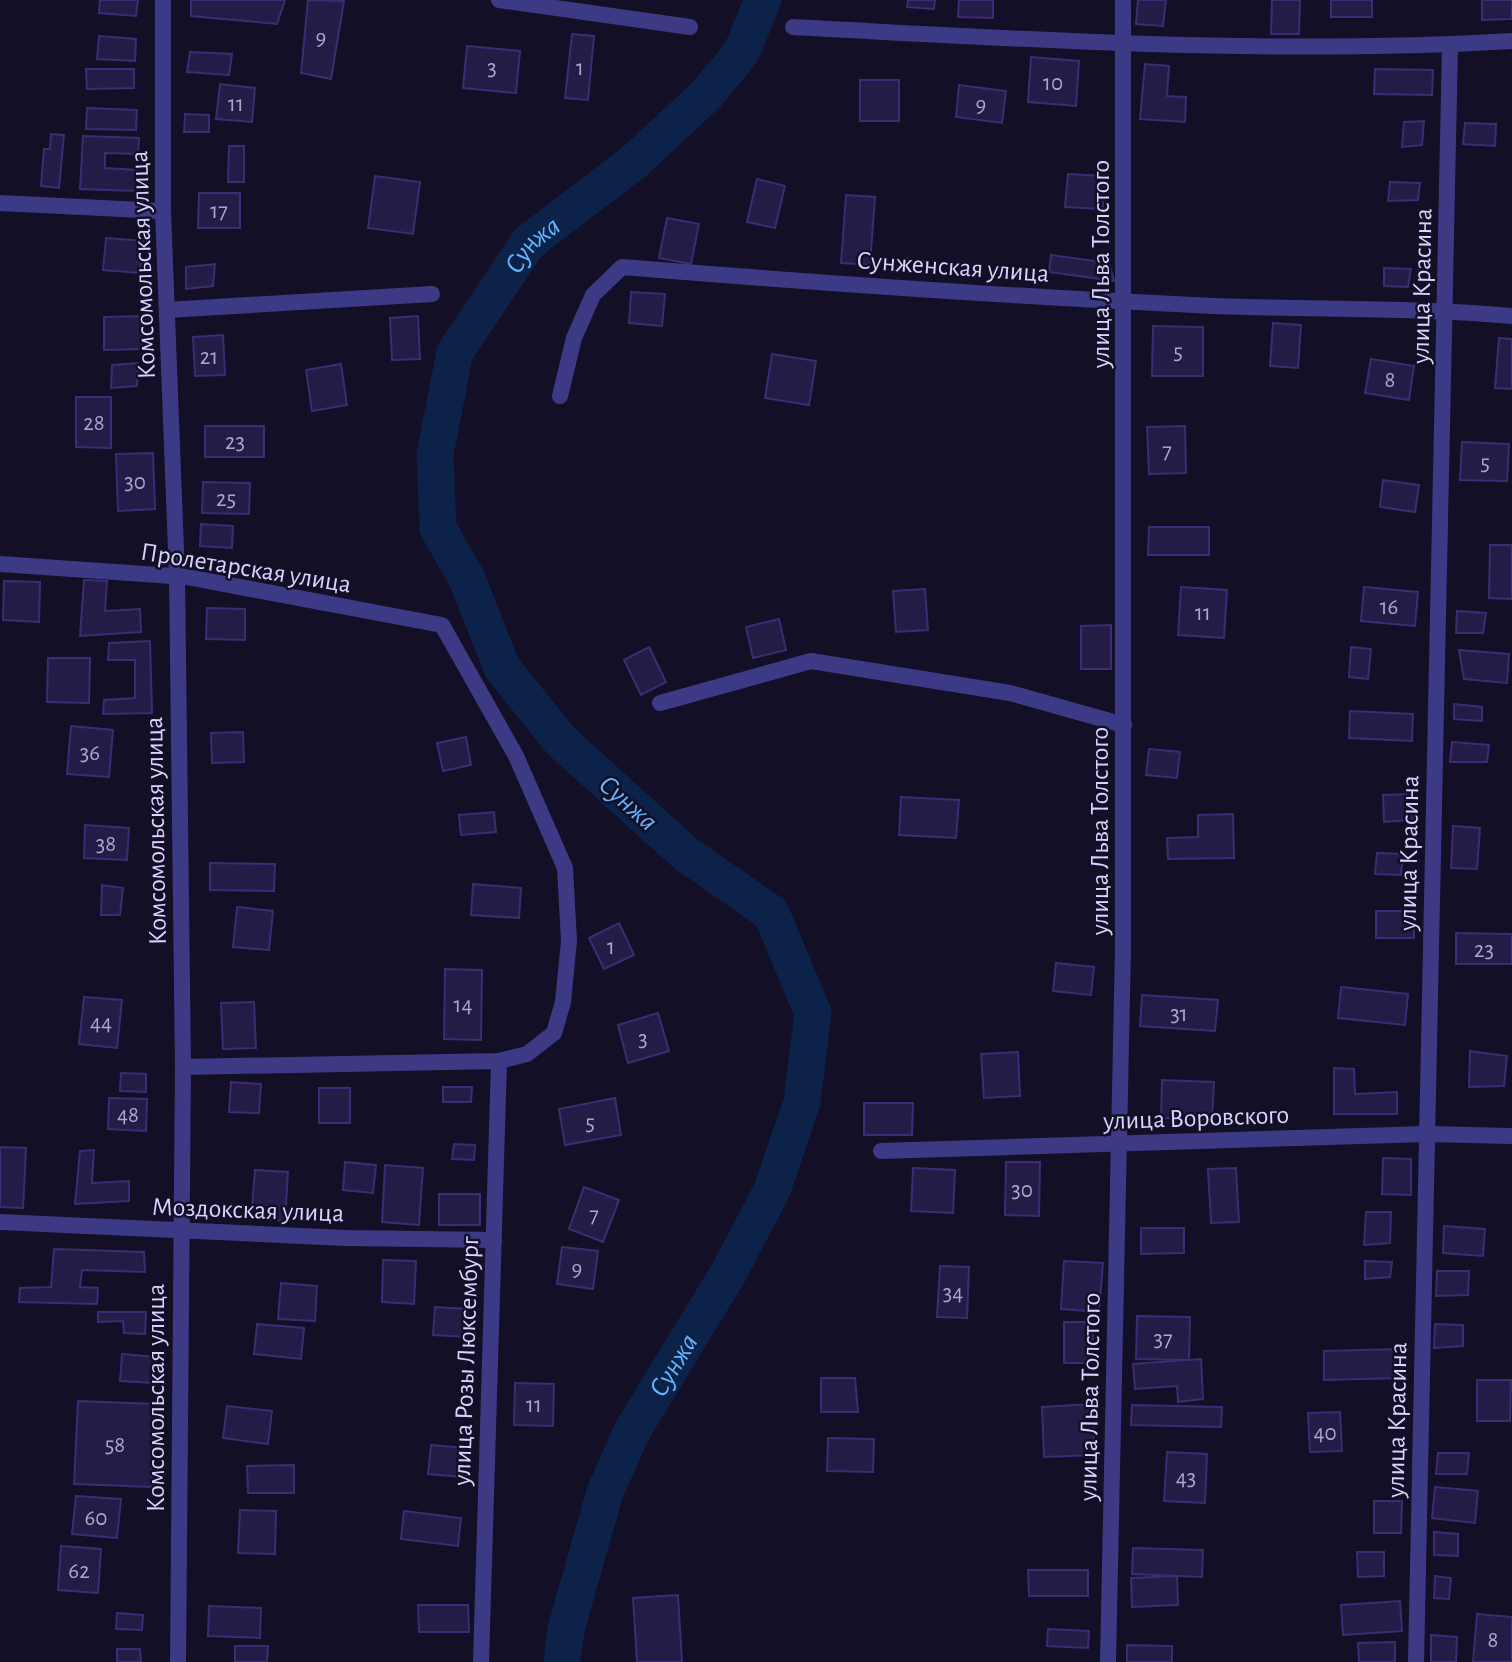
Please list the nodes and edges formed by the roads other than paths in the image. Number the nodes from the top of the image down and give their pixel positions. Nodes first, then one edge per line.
1 (163, 0) edge
2 (499, 0) edge
3 (1123, 0) edge
4 (690, 27) dead end
5 (793, 27) dead end
6 (1512, 41) edge
7 (1122, 45) junction
8 (1450, 45) junction
9 (0, 203) edge
10 (163, 211) junction
11 (432, 294) dead end
12 (1126, 302) junction
13 (167, 310) junction
14 (1446, 310) junction
15 (1512, 316) edge
16 (560, 396) dead end
17 (0, 564) edge
18 (177, 576) junction
19 (660, 703) dead end
20 (1124, 725) junction
21 (499, 1061) junction
22 (183, 1067) junction
23 (1426, 1134) junction
24 (1512, 1136) edge
25 (1118, 1144) junction
26 (881, 1151) dead end
27 (0, 1222) edge
28 (180, 1230) junction
29 (494, 1240) junction
30 (178, 1662) edge
31 (481, 1662) edge
32 (1108, 1662) edge
33 (1416, 1662) edge

1 - 10 street, Комсомольская улица
2 - 4 street
3 - 7 street, улица Льва Толстого
5 - 7 street
6 - 8 street
7 - 8 street
7 - 12 street, улица Льва Толстого
8 - 14 street, улица Красина
9 - 10 street
10 - 13 street, Комсомольская улица
11 - 13 street
12 - 14 street, Сунженская улица
12 - 16 street, Сунженская улица
12 - 20 street, улица Льва Толстого
13 - 18 street, Комсомольская улица
14 - 15 street, Сунженская улица
14 - 23 street, улица Красина
17 - 18 street, Пролетарская улица
18 - 21 street, Пролетарская улица
18 - 22 street, Комсомольская улица
19 - 20 street
20 - 25 street, улица Льва Толстого
21 - 22 street
21 - 29 street, улица Розы Люксембург
22 - 28 street, Комсомольская улица
23 - 24 street, улица Воровского
23 - 25 street, улица Воровского
23 - 33 street, улица Красина
25 - 26 street, улица Воровского
25 - 32 street, улица Льва Толстого
27 - 28 street, Моздокская улица
28 - 29 street, Моздокская улица
28 - 30 street, Комсомольская улица
29 - 31 street, улица Розы Люксембург

